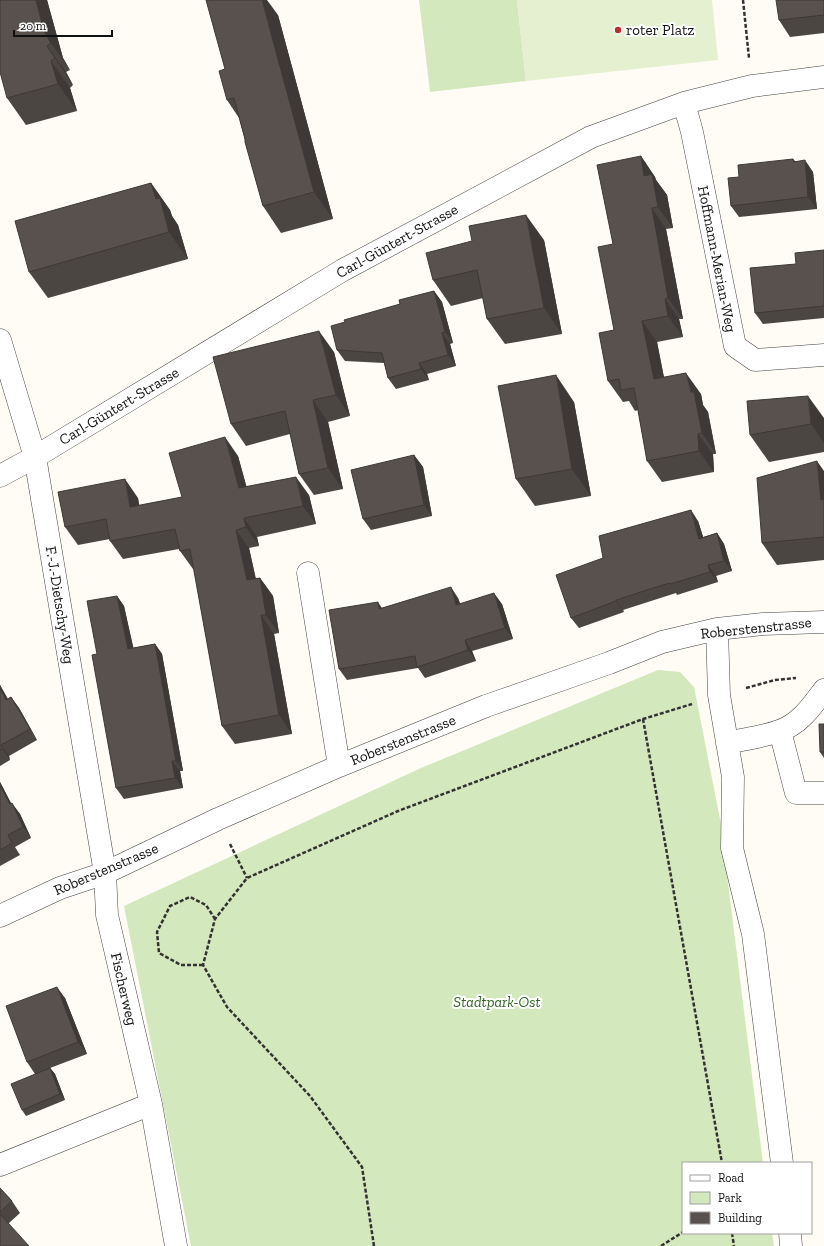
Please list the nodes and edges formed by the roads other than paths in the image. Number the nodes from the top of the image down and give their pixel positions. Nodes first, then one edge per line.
1 (824, 77) edge
2 (684, 103) junction
3 (0, 340) edge
4 (824, 355) edge
5 (35, 457) junction
6 (0, 476) edge
7 (308, 573) dead end
8 (824, 622) edge
9 (717, 629) junction
10 (824, 690) edge
11 (780, 731) junction
12 (727, 743) junction
13 (339, 766) junction
14 (824, 793) edge
15 (105, 873) junction
16 (0, 916) edge
17 (151, 1104) junction
18 (782, 1162) edge
19 (0, 1165) edge
20 (790, 1234) edge
21 (176, 1246) edge
22 (791, 1246) edge

1 - 2 street, Carl-Güntert-Strasse
2 - 4 street, Hoffmann-Merian-Weg
2 - 5 street, Carl-Güntert-Strasse
3 - 5 street, F.-J.-Dietschy-Weg
5 - 6 street, Carl-Güntert-Strasse
5 - 15 street, F.-J.-Dietschy-Weg
7 - 13 street
8 - 9 street, Roberstenstrasse
9 - 12 street
9 - 13 street, Roberstenstrasse
10 - 11 street
11 - 12 street
11 - 14 street
12 - 18 street
13 - 15 street, Roberstenstrasse
15 - 16 street, Roberstenstrasse
15 - 17 street, Fischerweg
17 - 19 street
17 - 21 street, Fischerweg
20 - 22 street

